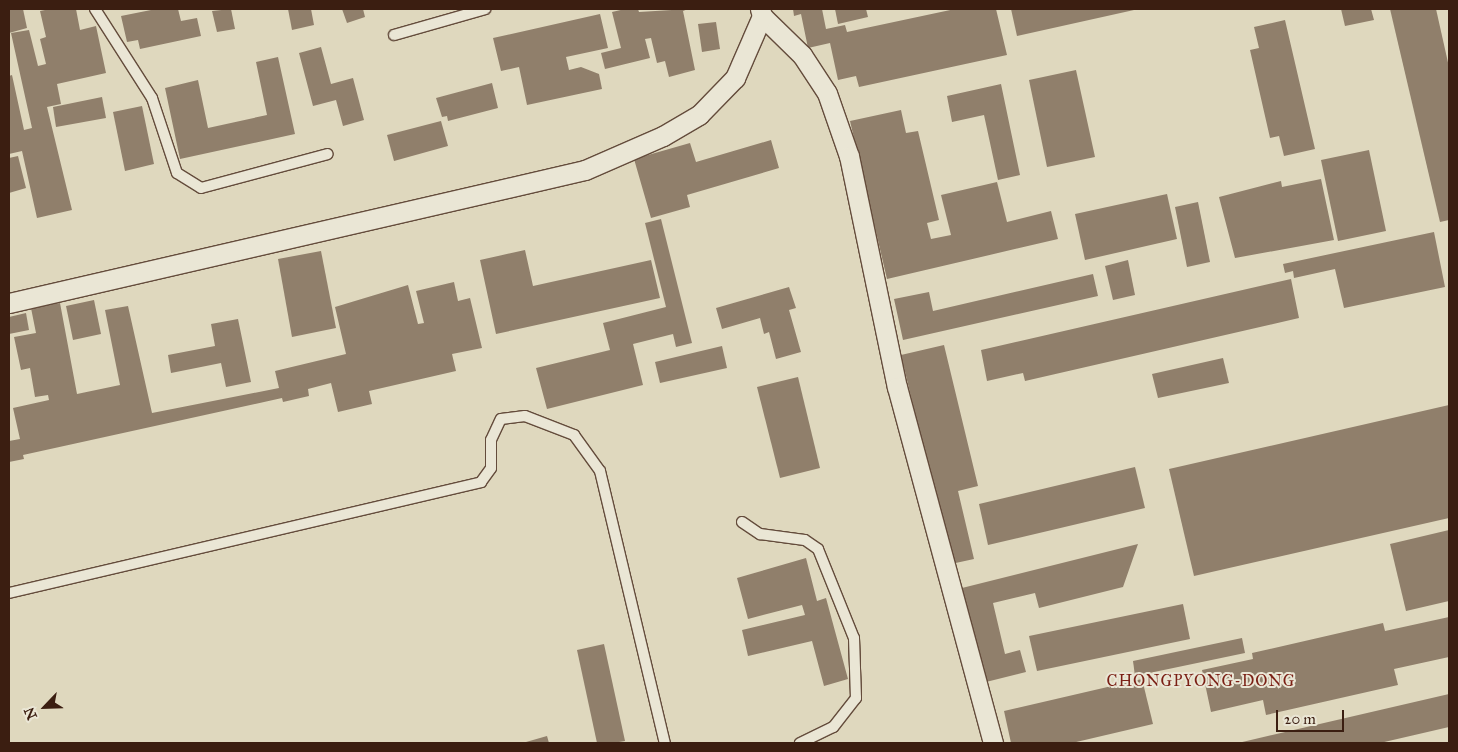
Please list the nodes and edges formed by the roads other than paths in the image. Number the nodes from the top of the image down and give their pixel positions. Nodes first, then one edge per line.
1 (95, 9) edge
2 (485, 9) edge
3 (761, 12) edge
4 (394, 35) dead end
5 (328, 154) dead end
6 (9, 303) edge
7 (742, 522) dead end
8 (9, 593) edge
9 (665, 743) edge
10 (800, 743) edge
11 (992, 743) edge

1 - 5 lane
2 - 4 lane
3 - 6 street
3 - 11 street
7 - 10 lane
8 - 9 lane

